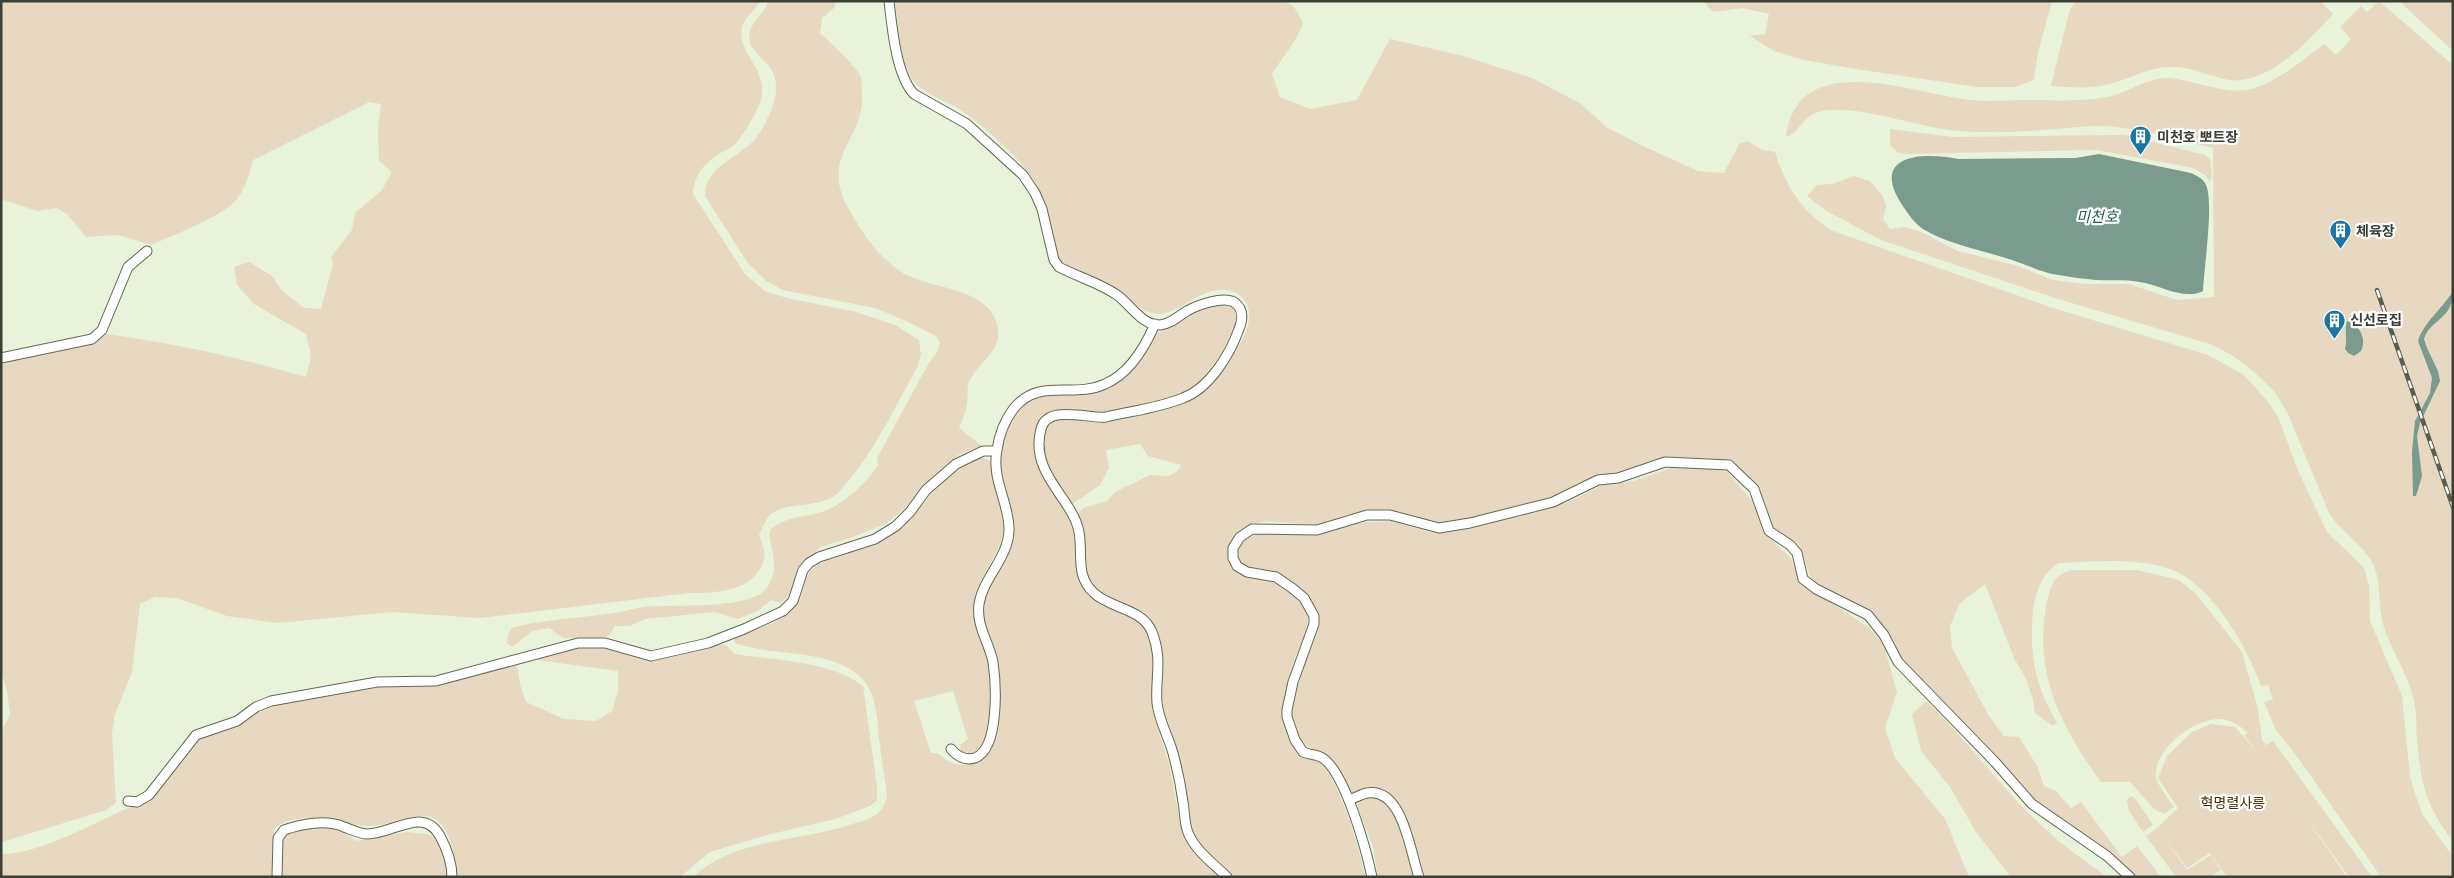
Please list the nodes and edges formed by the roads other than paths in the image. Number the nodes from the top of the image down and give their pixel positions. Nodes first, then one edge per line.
1 (889, 1) edge
2 (147, 251) dead end
3 (1155, 324) junction
4 (1, 358) edge
5 (996, 451) junction
6 (952, 749) dead end
7 (1349, 800) junction
8 (128, 801) dead end
9 (277, 877) edge
10 (452, 877) edge
11 (1227, 877) edge
12 (1372, 877) edge
13 (1419, 877) edge
14 (2130, 877) edge

1 - 3 street
2 - 4 street
3 - 5 street
3 - 11 street
5 - 6 street
5 - 8 street
7 - 12 street
7 - 13 street
7 - 14 street
9 - 10 street

